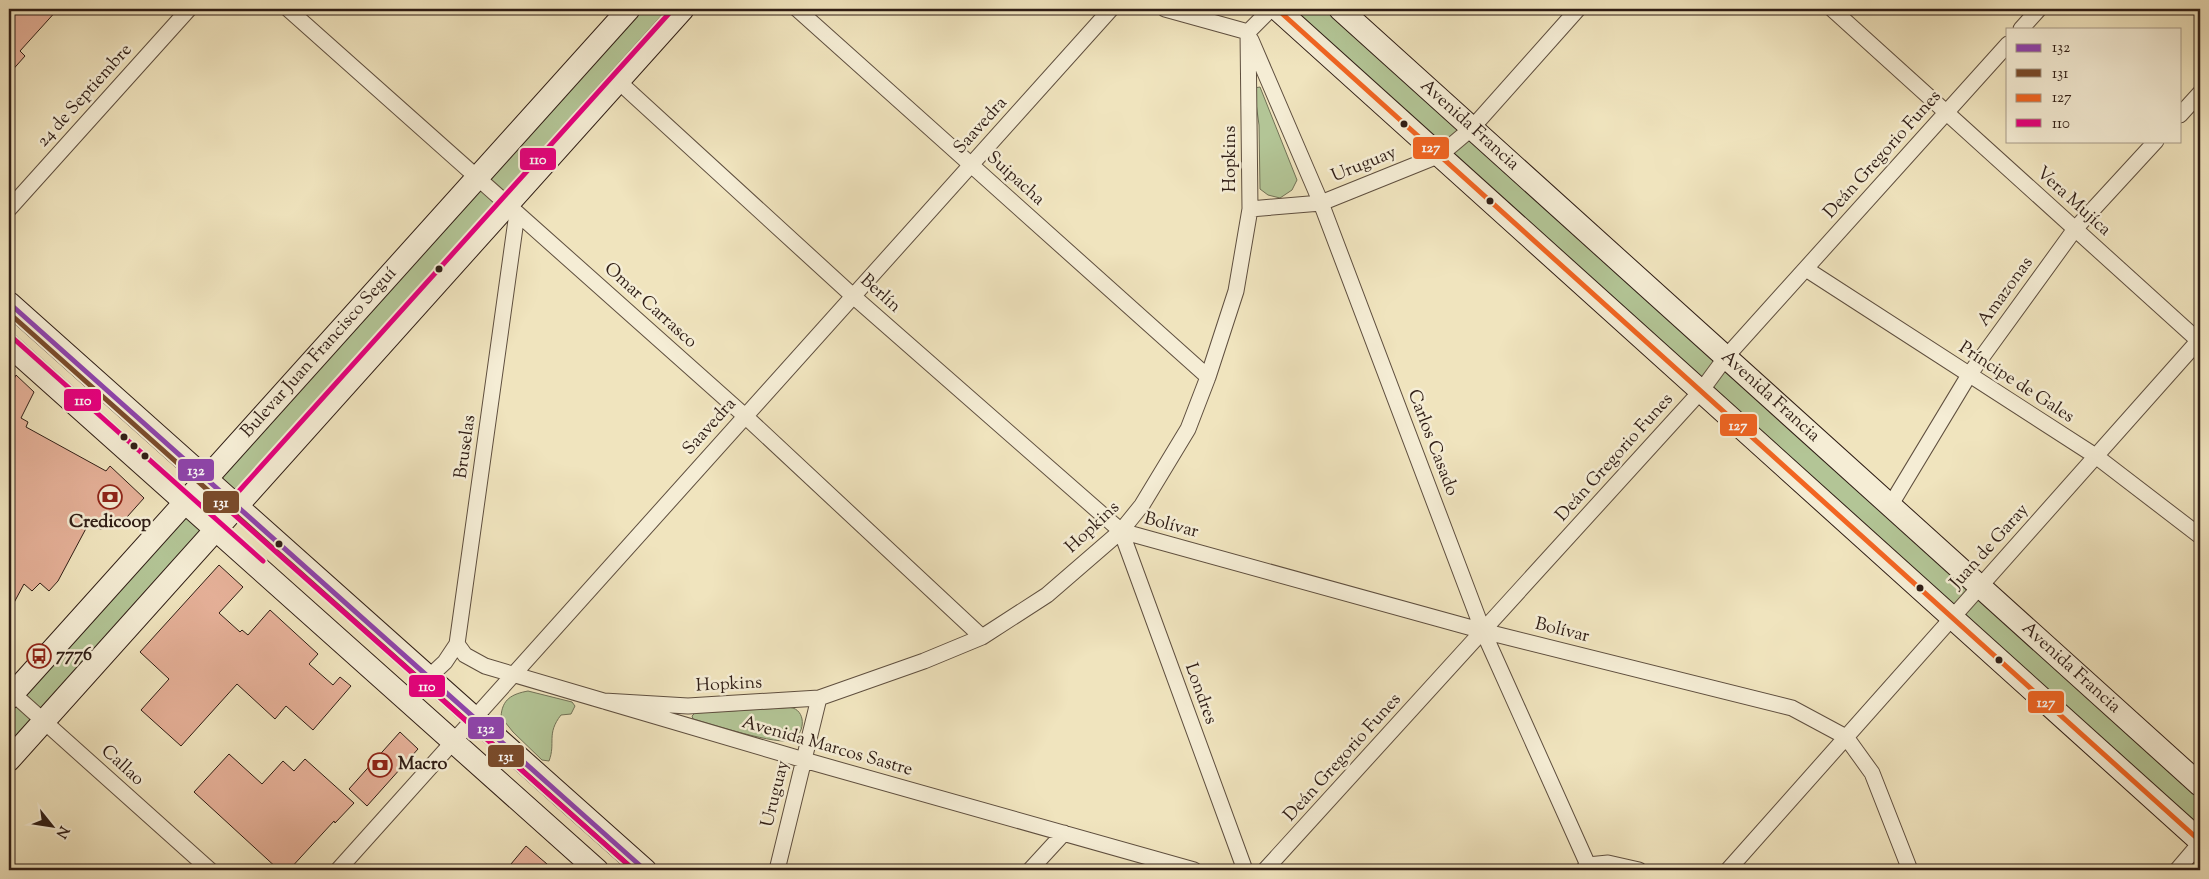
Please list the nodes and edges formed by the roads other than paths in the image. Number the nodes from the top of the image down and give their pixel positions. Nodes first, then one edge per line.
1 (189, 9) edge
2 (288, 9) edge
3 (629, 9) edge
4 (682, 9) edge
5 (797, 9) edge
6 (1111, 9) edge
7 (1165, 9) edge
8 (1271, 9) edge
9 (1277, 9) edge
10 (1340, 9) edge
11 (1578, 9) edge
12 (1832, 9) edge
13 (2039, 9) edge
14 (2023, 28) edge
15 (1248, 32) junction
16 (2006, 46) edge
17 (618, 81) junction
18 (2200, 93) edge
19 (1946, 113) junction
20 (2182, 113) edge
21 (1472, 128) junction
22 (2155, 142) edge
23 (1440, 155) junction
24 (971, 164) junction
25 (477, 177) junction
26 (1320, 203) junction
27 (512, 208) junction
28 (9, 209) edge
29 (1250, 209) junction
30 (2075, 229) junction
31 (1806, 269) junction
32 (853, 296) junction
33 (9, 303) edge
34 (2200, 340) edge
35 (9, 345) edge
36 (1726, 357) junction
37 (1969, 374) junction
38 (1208, 378) junction
39 (1701, 391) junction
40 (746, 416) junction
41 (2097, 457) junction
42 (206, 478) junction
43 (185, 502) junction
44 (236, 506) junction
45 (1890, 506) junction
46 (216, 529) junction
47 (1121, 531) junction
48 (2200, 536) edge
49 (1980, 586) junction
50 (1952, 617) junction
51 (1483, 631) junction
52 (982, 638) junction
53 (457, 644) junction
54 (514, 674) junction
55 (429, 677) junction
56 (10, 694) edge
57 (819, 698) junction
58 (604, 701) junction
59 (475, 718) junction
60 (43, 721) junction
61 (1846, 737) junction
62 (454, 741) junction
63 (9, 760) edge
64 (804, 760) junction
65 (2200, 784) edge
66 (1064, 833) junction
67 (2200, 842) edge
68 (1586, 868) edge
69 (210, 870) edge
70 (338, 870) edge
71 (597, 870) edge
72 (645, 870) edge
73 (777, 870) edge
74 (1030, 870) edge
75 (1194, 870) edge
76 (1245, 870) edge
77 (1265, 870) edge
78 (1639, 870) edge
79 (1728, 870) edge
80 (1910, 870) edge
81 (2176, 870) edge

1 - 28 street, 24 de Septiembre
2 - 25 street, Omar Carrasco
3 - 25 main road, Bulevar Juan Francisco Seguí
4 - 17 main road
5 - 24 street, Suipacha
6 - 24 street, Saavedra
7 - 15 street
8 - 15 street
9 - 23 main road
10 - 21 main road, Avenida Francia
11 - 21 street, Uruguay
12 - 19 street, Vera Mujíca
13 - 14 street
15 - 26 street, Carlos Casado
15 - 29 street, Hopkins
16 - 19 street, Deán Gregorio Funes
17 - 27 main road
17 - 32 street, Berlín
18 - 20 street
19 - 30 street, Vera Mujíca
19 - 31 street, Deán Gregorio Funes
21 - 23 street, Uruguay
21 - 36 main road, Avenida Francia
22 - 30 street, Amazonas
23 - 26 street, Uruguay
23 - 39 main road
24 - 32 street, Saavedra
24 - 38 street, Suipacha
25 - 27 street, Omar Carrasco
25 - 42 main road, Bulevar Juan Francisco Seguí
26 - 29 street, Uruguay
26 - 51 street, Carlos Casado
27 - 40 street, Omar Carrasco
27 - 44 main road
27 - 53 street, Bruselas
29 - 38 street, Hopkins
30 - 34 street, Vera Mujíca
30 - 37 street, Amazonas
31 - 36 street, Deán Gregorio Funes
31 - 37 street, Príncipe de Gales
32 - 40 street, Saavedra
32 - 47 street, Berlín
33 - 42 main road
34 - 41 street, Juan de Garay
35 - 43 main road
36 - 39 street, Deán Gregorio Funes
36 - 45 main road, Avenida Francia
37 - 41 street, Príncipe de Gales
37 - 45 street, Amazonas
38 - 47 street, Hopkins
39 - 50 main road
39 - 51 street, Deán Gregorio Funes
40 - 52 street, Omar Carrasco
40 - 54 street, Saavedra
41 - 48 street, Príncipe de Gales
41 - 49 street, Juan de Garay
42 - 43 main road, Bulevar Juan Francisco Seguí
42 - 44 main road
43 - 46 main road
43 - 56 main road, Bulevar Juan Francisco Seguí
44 - 46 main road
44 - 55 main road
45 - 49 main road, Avenida Francia
46 - 60 main road
46 - 62 main road
47 - 51 street, Bolívar
47 - 52 street, Hopkins
47 - 76 street, Londres
49 - 50 street, Juan de Garay
49 - 65 main road, Avenida Francia
50 - 61 street, Juan de Garay
50 - 67 main road
51 - 61 street, Bolívar
51 - 68 street, Carlos Casado
51 - 77 street, Deán Gregorio Funes
52 - 57 street, Hopkins
53 - 54 street, Avenida Marcos Sastre
53 - 55 street, Bruselas
54 - 58 street, Avenida Marcos Sastre
54 - 59 street, Saavedra
55 - 59 main road
56 - 60 street, Callao
57 - 58 street, Hopkins
57 - 64 street, Uruguay
58 - 64 street, Avenida Marcos Sastre
59 - 62 street, Saavedra
59 - 72 main road
60 - 63 main road
60 - 69 street, Callao
61 - 79 street, Juan de Garay
61 - 80 street, Bolívar
62 - 70 street, Saavedra
62 - 71 main road
64 - 66 street, Avenida Marcos Sastre
64 - 73 street, Uruguay
66 - 74 street
66 - 75 street, Avenida Marcos Sastre
67 - 81 street
68 - 78 street

